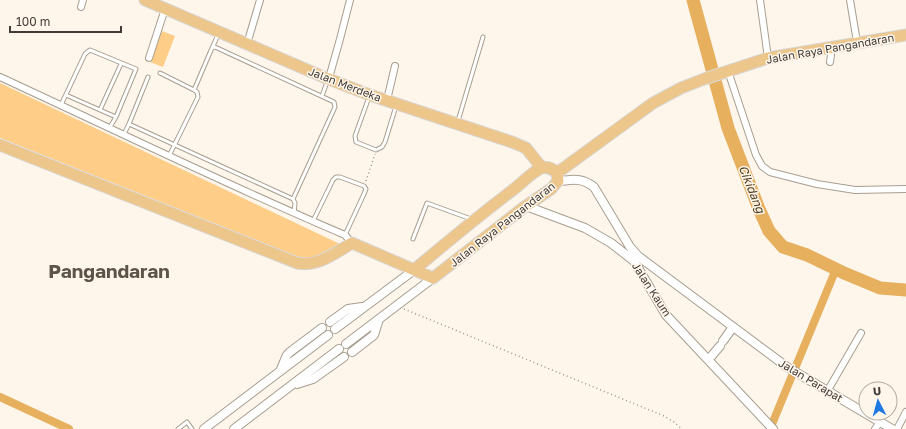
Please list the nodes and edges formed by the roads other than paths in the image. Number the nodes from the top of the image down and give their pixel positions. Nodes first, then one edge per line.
1 (84, 0) edge
2 (145, 0) edge
3 (260, 0) edge
4 (350, 0) edge
5 (760, 0) edge
6 (850, 0) edge
7 (81, 7) dead end
8 (165, 9) junction
9 (219, 32) junction
10 (906, 35) edge
11 (483, 37) dead end
12 (857, 42) junction
13 (247, 44) junction
14 (830, 47) junction
15 (212, 48) junction
16 (149, 58) dead end
17 (768, 58) junction
18 (830, 62) dead end
19 (121, 64) junction
20 (395, 66) dead end
21 (725, 72) junction
22 (160, 73) dead end
23 (0, 77) edge
24 (148, 77) dead end
25 (328, 78) junction
26 (194, 90) junction
27 (66, 95) junction
28 (370, 95) junction
29 (322, 96) junction
30 (392, 102) junction
31 (61, 105) junction
32 (100, 110) junction
33 (116, 117) junction
34 (457, 123) junction
35 (129, 124) junction
36 (110, 127) junction
37 (124, 134) junction
38 (174, 144) junction
39 (0, 145) edge
40 (169, 156) junction
41 (542, 168) junction
42 (558, 177) junction
43 (906, 189) edge
44 (294, 199) junction
45 (526, 206) junction
46 (294, 213) junction
47 (473, 220) junction
48 (313, 221) junction
49 (349, 239) junction
50 (413, 239) dead end
51 (414, 270) junction
52 (433, 278) junction
53 (365, 307) junction
54 (379, 319) junction
55 (330, 322) dead end
56 (733, 327) junction
57 (322, 328) dead end
58 (335, 329) dead end
59 (862, 333) dead end
60 (328, 335) dead end
61 (346, 344) dead end
62 (339, 349) dead end
63 (352, 352) dead end
64 (344, 357) dead end
65 (709, 359) junction
66 (280, 370) junction
67 (292, 385) junction
68 (828, 390) junction
69 (906, 412) edge
70 (878, 426) edge
71 (178, 429) edge
72 (192, 429) edge
73 (204, 429) edge
74 (234, 429) edge
75 (774, 429) edge
76 (892, 429) edge
77 (897, 429) edge

1 - 7 street
2 - 8 highway, Jalan Merdeka
3 - 13 street
4 - 25 street
5 - 17 street
6 - 12 street
8 - 9 highway, Jalan Merdeka
8 - 16 street
9 - 13 highway, Jalan Merdeka
9 - 15 lane
10 - 12 highway, Jalan Raya Pangandaran
11 - 34 lane
12 - 14 highway, Jalan Raya Pangandaran
13 - 25 highway, Jalan Merdeka
14 - 17 highway, Jalan Raya Pangandaran
14 - 18 street
15 - 26 lane
15 - 29 lane
17 - 21 highway, Jalan Raya Pangandaran
19 - 27 lane
19 - 32 lane
19 - 33 lane
20 - 30 street
21 - 42 highway, Jalan Raya Pangandaran
21 - 43 street
22 - 26 lane
23 - 31 street
24 - 35 lane
25 - 28 highway, Jalan Merdeka
25 - 29 lane
26 - 38 lane
27 - 31 lane
27 - 32 lane
28 - 30 highway, Jalan Merdeka
28 - 30 lane
29 - 44 lane
30 - 34 highway, Jalan Merdeka
31 - 36 street
32 - 33 lane
33 - 36 lane
34 - 41 highway, Jalan Merdeka
35 - 37 lane
35 - 38 lane
36 - 37 street
37 - 40 street
38 - 40 lane
38 - 44 lane
39 - 49 highway
40 - 46 street
41 - 42 highway
41 - 47 highway, Jalan Raya Pangandaran
42 - 45 highway, Jalan Raya Pangandaran
42 - 56 street, Jalan Kaum
44 - 46 lane
45 - 52 highway, Jalan Raya Pangandaran
45 - 65 street, Jalan Kaum
46 - 48 street
47 - 50 lane
47 - 51 highway, Jalan Raya Pangandaran
48 - 49 street
48 - 49 lane
49 - 51 highway
51 - 52 highway
51 - 53 street, Jalan Raya Pangandaran
52 - 54 street, Jalan Raya Pangandaran
53 - 55 street
53 - 58 street, Jalan Raya Pangandaran
54 - 61 street, Jalan Raya Pangandaran
54 - 63 street
56 - 65 street
56 - 68 street, Jalan Parapat
57 - 66 street
59 - 68 street
60 - 66 street
62 - 67 street
64 - 67 street
65 - 75 street, Jalan Kaum
66 - 73 street
67 - 74 street
68 - 70 street, Jalan Parapat
69 - 77 street
70 - 76 street, Jalan Parapat
71 - 72 lane

